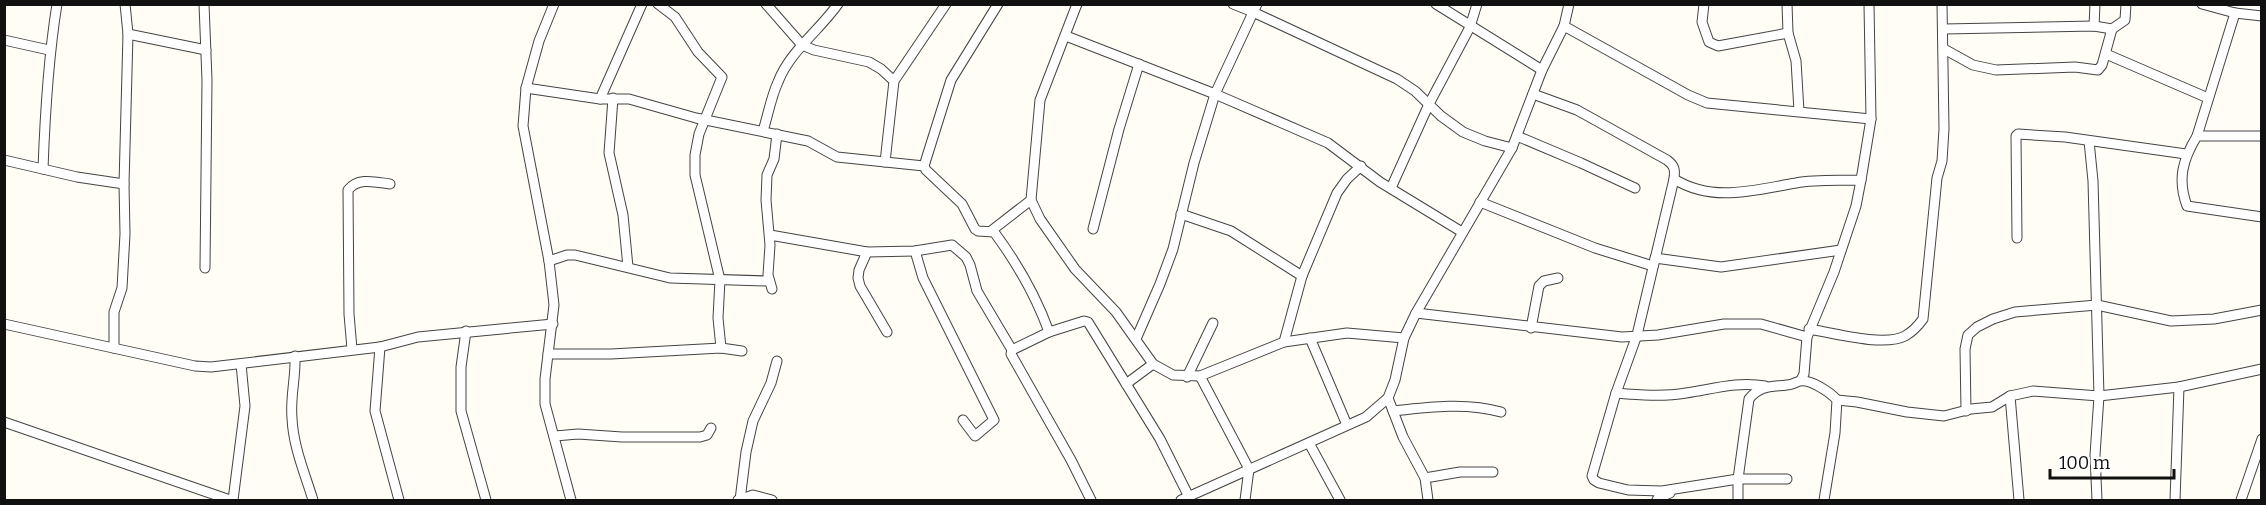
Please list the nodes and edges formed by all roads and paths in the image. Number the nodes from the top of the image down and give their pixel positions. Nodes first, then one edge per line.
1 (57, 4) edge
2 (126, 4) edge
3 (204, 4) edge
4 (554, 4) edge
5 (642, 4) edge
6 (658, 4) edge
7 (766, 4) edge
8 (838, 4) edge
9 (946, 4) edge
10 (998, 4) edge
11 (1077, 4) edge
12 (1233, 4) edge
13 (1436, 4) edge
14 (1477, 4) edge
15 (1569, 4) edge
16 (1704, 4) edge
17 (1786, 4) edge
18 (1869, 4) edge
19 (1942, 4) edge
20 (2096, 4) edge
21 (2126, 4) edge
22 (2202, 4) edge
23 (1255, 8) edge
24 (2235, 13) junction
25 (2262, 16) edge
26 (1564, 26) junction
27 (2094, 26) junction
28 (1470, 27) junction
29 (1944, 29) junction
30 (2112, 29) junction
31 (1788, 33) junction
32 (128, 34) junction
33 (1066, 36) junction
34 (4, 40) edge
35 (802, 45) junction
36 (1944, 49) junction
37 (49, 50) junction
38 (206, 50) junction
39 (2106, 54) junction
40 (1139, 64) junction
41 (1542, 70) junction
42 (894, 81) junction
43 (526, 88) junction
44 (1215, 94) junction
45 (1533, 94) junction
46 (613, 98) junction
47 (2208, 98) junction
48 (600, 99) junction
49 (1429, 104) junction
50 (1798, 111) junction
51 (1871, 118) junction
52 (706, 120) junction
53 (763, 131) junction
54 (777, 134) junction
55 (1517, 136) junction
56 (2197, 136) junction
57 (2262, 136) edge
58 (2089, 141) junction
59 (1512, 148) junction
60 (2186, 153) junction
61 (4, 160) edge
62 (885, 162) junction
63 (924, 166) junction
64 (1361, 166) junction
65 (43, 169) junction
66 (1674, 179) junction
67 (1861, 180) junction
68 (124, 184) junction
69 (390, 184) dead end
70 (1391, 189) junction
71 (1635, 189) dead end
72 (1030, 200) junction
73 (1480, 202) junction
74 (1181, 214) junction
75 (2262, 217) edge
76 (1093, 229) dead end
77 (990, 231) junction
78 (1462, 232) junction
79 (770, 235) junction
80 (2017, 238) dead end
81 (1841, 250) junction
82 (915, 251) junction
83 (867, 252) junction
84 (549, 261) junction
85 (1654, 262) junction
86 (627, 267) junction
87 (205, 268) dead end
88 (1302, 276) junction
89 (1558, 278) dead end
90 (720, 279) junction
91 (2097, 305) junction
92 (2262, 310) edge
93 (1416, 313) junction
94 (1213, 323) dead end
95 (4, 324) edge
96 (553, 324) junction
97 (1531, 328) junction
98 (466, 331) junction
99 (887, 332) dead end
100 (1049, 332) junction
101 (1808, 333) junction
102 (1637, 335) junction
103 (1310, 338) junction
104 (1404, 338) junction
105 (1136, 339) junction
106 (1284, 342) junction
107 (380, 347) junction
108 (114, 348) junction
109 (721, 348) junction
110 (352, 349) junction
111 (1012, 350) junction
112 (742, 351) dead end
113 (548, 354) junction
114 (295, 356) junction
115 (777, 361) dead end
116 (241, 364) junction
117 (1153, 364) junction
118 (2262, 369) edge
119 (1200, 376) junction
120 (1187, 377) junction
121 (1801, 380) junction
122 (1126, 384) junction
123 (1766, 386) junction
124 (2179, 387) junction
125 (1616, 393) junction
126 (2010, 396) junction
127 (2099, 396) junction
128 (1388, 398) junction
129 (1837, 400) junction
130 (1393, 411) junction
131 (1966, 411) junction
132 (1501, 412) dead end
133 (963, 420) dead end
134 (4, 422) edge
135 (1347, 424) junction
136 (711, 428) dead end
137 (555, 436) junction
138 (2262, 439) edge
139 (1308, 443) junction
140 (1249, 469) junction
141 (1492, 472) dead end
142 (1425, 478) junction
143 (1738, 479) junction
144 (1786, 479) dead end
145 (1674, 489) junction
146 (1185, 499) edge
147 (740, 500) edge
148 (231, 501) edge
149 (313, 501) edge
150 (399, 501) edge
151 (486, 501) edge
152 (571, 501) edge
153 (772, 501) edge
154 (1091, 501) edge
155 (1245, 501) edge
156 (1340, 501) edge
157 (1428, 501) edge
158 (1657, 501) edge
159 (1738, 501) edge
160 (1824, 501) edge
161 (2019, 501) edge
162 (2097, 501) edge
163 (2175, 501) edge
164 (2241, 501) edge

1 - 37 street
2 - 32 street
3 - 38 street
4 - 43 street
5 - 48 street
6 - 52 street
7 - 35 street
8 - 35 street
9 - 42 street
10 - 63 street
11 - 33 street
12 - 23 street
13 - 28 street
14 - 28 street
15 - 26 street
16 - 31 street
17 - 31 street
18 - 51 street
19 - 29 street
20 - 27 street
21 - 30 street
22 - 24 street
23 - 44 street
23 - 49 street
24 - 25 street
24 - 47 street
26 - 41 street
26 - 50 street
27 - 29 street
27 - 30 street
28 - 41 street
28 - 49 street
29 - 36 street
30 - 39 street
31 - 50 street
32 - 38 street
32 - 68 street
33 - 40 street
33 - 72 street
34 - 37 street
35 - 42 street
35 - 53 street
36 - 39 street
36 - 101 street
37 - 65 street
38 - 87 street
39 - 47 street
40 - 44 street
40 - 76 street
41 - 45 street
42 - 62 street
43 - 48 street
43 - 84 street
44 - 64 street
44 - 74 street
45 - 55 street
45 - 66 street
46 - 48 street
46 - 52 street
46 - 86 street
47 - 56 street
49 - 59 street
49 - 70 street
50 - 51 street
51 - 67 street
52 - 53 street
52 - 90 street
53 - 54 street
54 - 62 street
54 - 79 street
55 - 59 street
55 - 71 street
56 - 57 street
56 - 60 street
58 - 60 street
58 - 80 street
58 - 91 street
59 - 73 street
60 - 75 street
61 - 65 street
62 - 63 street
63 - 77 street
64 - 70 street
64 - 88 street
65 - 68 street
66 - 67 street
66 - 85 street
67 - 81 street
68 - 108 street
69 - 110 street
70 - 78 street
72 - 77 street
72 - 105 street
73 - 78 street
73 - 85 street
74 - 88 street
74 - 105 street
77 - 100 street
78 - 93 street
79 - 83 street
79 - 90 street
81 - 85 street
81 - 101 street
82 - 83 street
82 - 111 street
82 - 133 street
83 - 99 street
84 - 86 street
84 - 96 street
85 - 102 street
86 - 90 street
88 - 106 street
89 - 97 street
90 - 109 street
91 - 92 street
91 - 127 street
91 - 131 street
93 - 97 street
93 - 104 street
94 - 120 street
95 - 108 street
96 - 98 street
96 - 113 street
97 - 102 street
98 - 107 street
98 - 151 street
100 - 111 street
100 - 122 street
101 - 102 street
101 - 121 street
102 - 125 street
103 - 104 street
103 - 106 street
103 - 135 street
104 - 128 street
105 - 117 street
106 - 119 street
107 - 110 street
107 - 150 street
108 - 116 street
109 - 112 street
109 - 113 street
110 - 114 street
111 - 154 street
113 - 137 street
114 - 116 street
114 - 149 street
115 - 147 street
116 - 148 street
117 - 120 street
117 - 122 street
118 - 124 street
119 - 120 street
119 - 140 street
121 - 123 street
121 - 129 street
122 - 146 street
123 - 125 street
123 - 143 street
124 - 127 street
124 - 163 street
125 - 145 street
126 - 127 street
126 - 131 street
126 - 161 street
127 - 162 street
128 - 130 street
128 - 135 street
129 - 131 street
129 - 160 street
130 - 132 street
130 - 142 street
134 - 148 street
135 - 139 street
136 - 137 street
137 - 152 street
138 - 164 street
139 - 140 street
139 - 156 street
140 - 146 street
140 - 155 street
141 - 142 street
142 - 157 street
143 - 144 street
143 - 145 street
143 - 159 street
145 - 158 street
147 - 153 street

